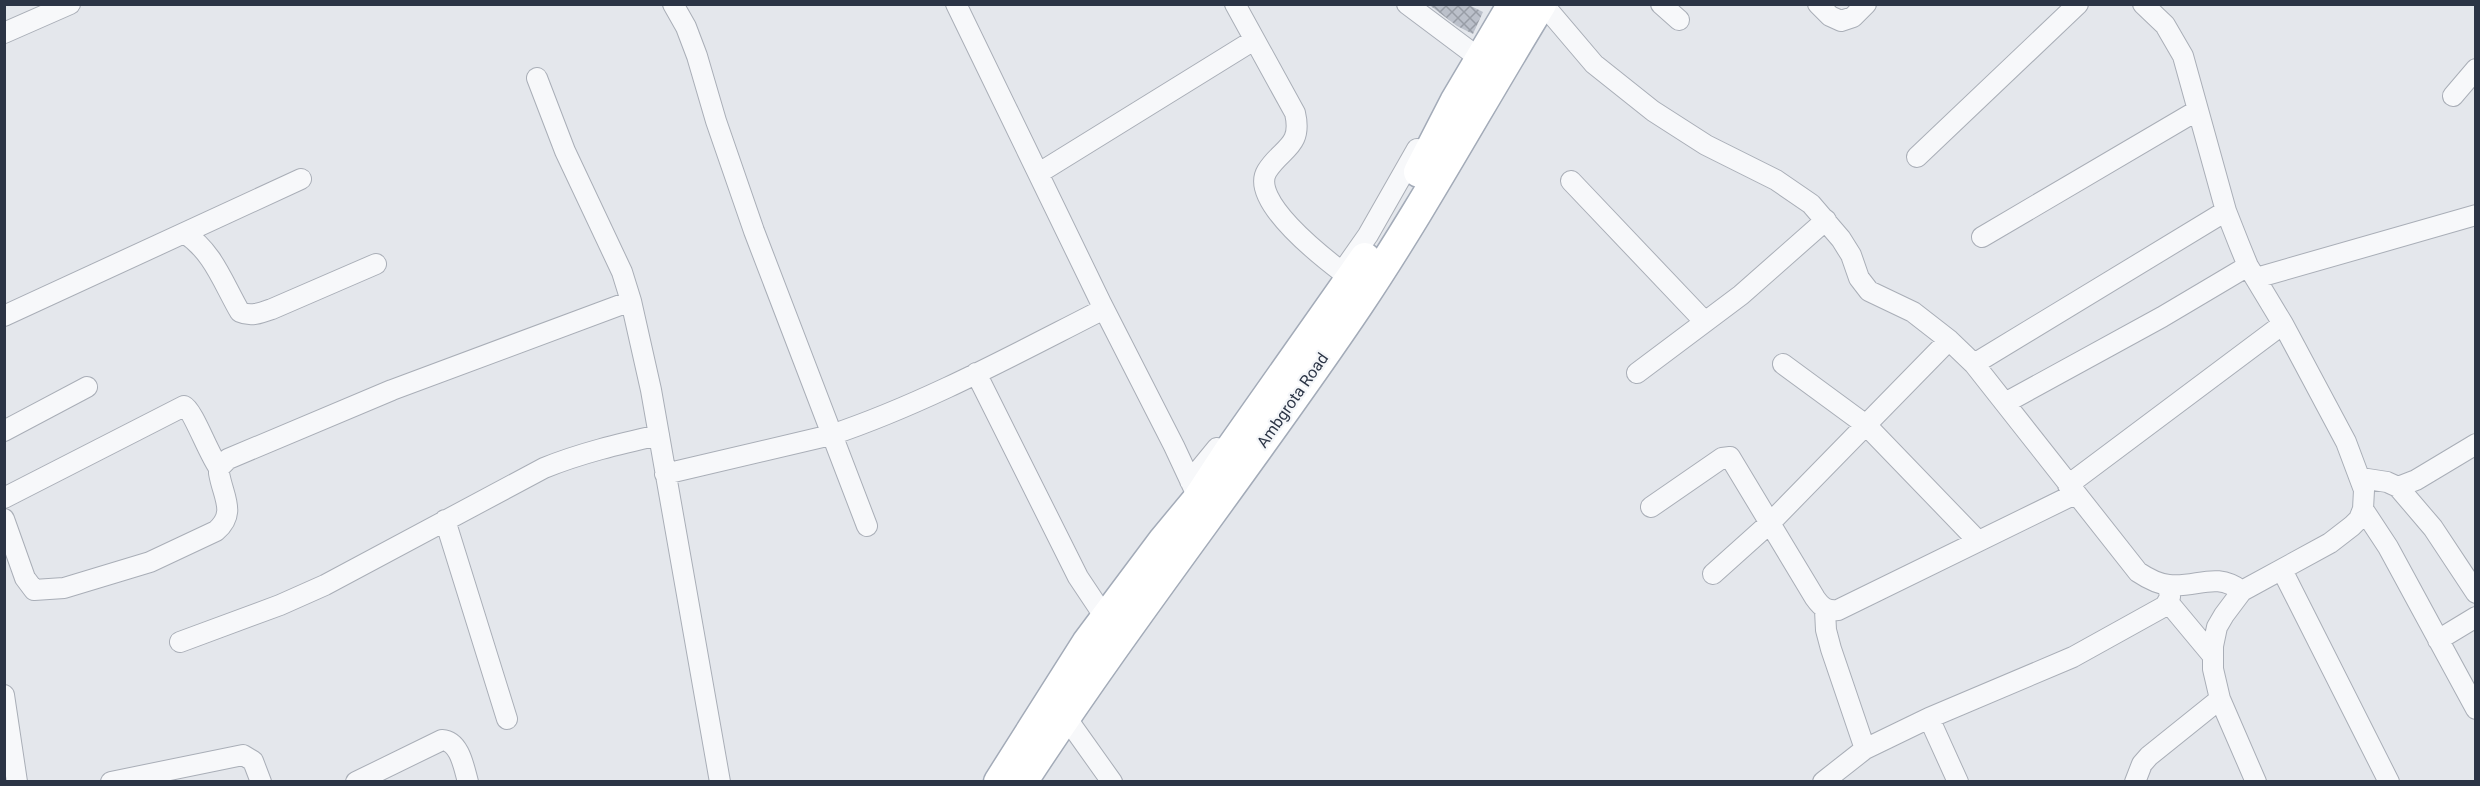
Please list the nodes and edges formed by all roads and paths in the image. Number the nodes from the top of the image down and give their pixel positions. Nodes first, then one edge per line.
1 (70, 4) edge
2 (673, 4) edge
3 (956, 4) edge
4 (1235, 4) edge
5 (1407, 4) edge
6 (1501, 4) edge
7 (1513, 4) edge
8 (1542, 4) edge
9 (1661, 4) edge
10 (1818, 4) edge
11 (1866, 4) edge
12 (2078, 4) edge
13 (2143, 4) edge
14 (1679, 20) dead end
15 (4, 33) edge
16 (1254, 40) junction
17 (1471, 52) junction
18 (2475, 69) edge
19 (537, 78) dead end
20 (2453, 96) dead end
21 (2198, 110) junction
22 (1917, 157) dead end
23 (1039, 173) junction
24 (301, 179) dead end
25 (1571, 181) dead end
26 (2226, 211) junction
27 (2475, 215) edge
28 (1826, 220) junction
29 (184, 232) junction
30 (1982, 237) dead end
31 (376, 264) dead end
32 (1342, 272) junction
33 (2252, 272) junction
34 (631, 301) junction
35 (1104, 309) junction
36 (4, 316) edge
37 (1705, 322) junction
38 (2283, 324) junction
39 (1948, 340) junction
40 (1783, 364) dead end
41 (1974, 364) junction
42 (976, 373) junction
43 (1637, 374) dead end
44 (87, 387) dead end
45 (2005, 403) junction
46 (1866, 425) junction
47 (4, 431) edge
48 (659, 435) junction
49 (831, 435) junction
50 (2475, 444) edge
51 (219, 468) junction
52 (665, 474) junction
53 (2361, 478) junction
54 (2398, 487) junction
55 (2072, 489) junction
56 (1194, 490) junction
57 (4, 498) edge
58 (1651, 507) dead end
59 (2362, 509) junction
60 (4, 519) edge
61 (445, 520) junction
62 (1771, 522) junction
63 (867, 526) dead end
64 (1978, 541) junction
65 (2282, 570) junction
66 (1713, 574) dead end
67 (2242, 591) junction
68 (2168, 593) junction
69 (2475, 593) edge
70 (1826, 610) junction
71 (2475, 617) edge
72 (1106, 619) junction
73 (2438, 640) junction
74 (180, 642) dead end
75 (2213, 656) junction
76 (4, 695) edge
77 (2220, 699) junction
78 (2475, 709) edge
79 (1065, 716) junction
80 (1929, 718) junction
81 (507, 719) dead end
82 (1865, 749) junction
83 (8, 755) edge
84 (17, 782) edge
85 (111, 782) edge
86 (261, 782) edge
87 (356, 782) edge
88 (468, 782) edge
89 (720, 782) edge
90 (999, 782) edge
91 (1022, 782) edge
92 (1112, 782) edge
93 (1823, 782) edge
94 (1958, 782) edge
95 (2135, 782) edge
96 (2256, 782) edge
97 (2389, 782) edge

1 - 15 street
2 - 49 street
3 - 23 street
4 - 16 street
5 - 17 street
6 - 17 street
7 - 56 main road
8 - 28 street
8 - 79 main road, Ambgrota Road
9 - 14 street
10 - 11 street
12 - 22 street
13 - 21 street
16 - 23 street
16 - 32 street
17 - 32 street
18 - 20 street
19 - 34 street
21 - 26 street
21 - 30 street
23 - 35 street
24 - 29 street
25 - 37 street
26 - 33 street
26 - 41 street
27 - 33 street
28 - 37 street
28 - 39 street
29 - 31 street
29 - 36 street
32 - 56 street
33 - 38 street
33 - 45 street
34 - 48 street
34 - 51 street
35 - 42 street
35 - 56 street
37 - 43 street
38 - 53 street
38 - 55 street
39 - 41 street
39 - 46 street
40 - 46 street
41 - 45 street
42 - 49 street
42 - 72 street
44 - 47 street
45 - 55 street
46 - 62 street
46 - 64 street
48 - 52 street
48 - 61 street
49 - 52 street
49 - 63 street
50 - 54 street
51 - 57 street
51 - 60 street
52 - 89 street
53 - 54 street
53 - 59 street
54 - 69 street
55 - 64 street
55 - 68 street
56 - 72 main road
58 - 62 street
59 - 65 street
59 - 73 street
61 - 74 street
61 - 81 street
62 - 66 street
62 - 70 street
64 - 70 street
65 - 67 street
65 - 97 street
67 - 68 street
67 - 75 street
68 - 75 street
68 - 80 street
70 - 82 street
71 - 73 street
72 - 90 main road
73 - 78 street
75 - 77 street
76 - 83 street
77 - 95 street
77 - 96 street
79 - 91 main road, Ambgrota Road
79 - 92 street
80 - 82 street
80 - 94 street
82 - 93 street
83 - 84 street
85 - 86 street
87 - 88 street

